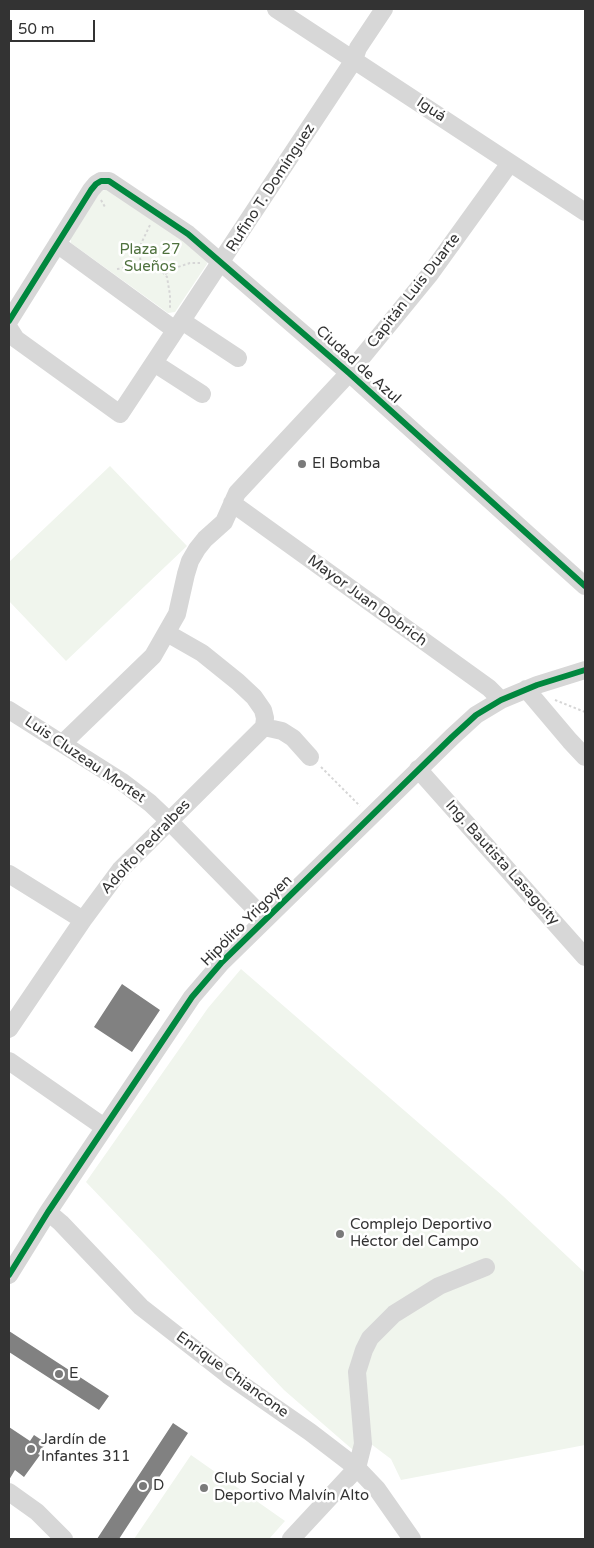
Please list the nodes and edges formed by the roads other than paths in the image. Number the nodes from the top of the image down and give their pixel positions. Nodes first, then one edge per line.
1 (276, 9) edge
2 (384, 9) edge
3 (354, 60) junction
4 (510, 162) junction
5 (585, 212) edge
6 (57, 244) junction
7 (222, 262) junction
8 (9, 321) edge
9 (179, 325) junction
10 (9, 330) edge
11 (238, 358) dead end
12 (154, 362) junction
13 (349, 373) junction
14 (202, 394) dead end
15 (232, 503) junction
16 (585, 586) edge
17 (167, 633) junction
18 (585, 670) edge
19 (530, 694) junction
20 (500, 700) junction
21 (9, 710) edge
22 (264, 727) junction
23 (63, 743) junction
24 (310, 757) road end
25 (585, 757) edge
26 (418, 769) junction
27 (170, 821) junction
28 (9, 874) edge
29 (265, 919) junction
30 (83, 920) junction
31 (585, 957) edge
32 (9, 1030) edge
33 (9, 1061) edge
34 (104, 1127) junction
35 (48, 1212) junction
36 (486, 1267) dead end
37 (9, 1275) edge
38 (357, 1468) junction
39 (9, 1492) edge
40 (56, 1536) edge
41 (291, 1539) edge
42 (412, 1539) edge

1 - 3 street, Iguá
2 - 3 street, Rufino T. Domínguez
3 - 4 street, Iguá
3 - 7 street, Rufino T. Domínguez
4 - 5 street, Iguá
4 - 13 street, Capitán Luis Duarte
6 - 7 street, Ciudad de Azul
6 - 8 street
6 - 9 street
7 - 9 street, Rufino T. Domínguez
7 - 13 street, Ciudad de Azul
9 - 11 street
9 - 12 street, Rufino T. Domínguez
10 - 12 street, Rufino T. Domínguez
12 - 14 street
13 - 15 street, Capitán Luis Duarte
13 - 16 street, Ciudad de Azul
15 - 17 street, Capitán Luis Duarte
15 - 20 street, Mayor Juan Dobrich
17 - 22 street
17 - 23 street, Capitán Luis Duarte
18 - 19 street, Hipólito Yrigoyen
19 - 20 street, Hipólito Yrigoyen
19 - 25 street
20 - 26 street, Hipólito Yrigoyen
21 - 23 street, Luis Cluzeau Mortet
22 - 24 street
22 - 27 street, Adolfo Pedralbes
23 - 27 street, Luis Cluzeau Mortet
26 - 29 street, Hipólito Yrigoyen
26 - 31 street, Ing. Bautista Lasagoity
27 - 29 street, Luis Cluzeau Mortet
27 - 30 street, Adolfo Pedralbes
28 - 30 street
29 - 34 street, Hipólito Yrigoyen
30 - 32 street, Adolfo Pedralbes
33 - 34 street
34 - 35 street, Hipólito Yrigoyen
35 - 37 street, Hipólito Yrigoyen
35 - 38 street, Enrique Chiancone
36 - 38 street
38 - 41 street
38 - 42 street, Enrique Chiancone
39 - 40 street

